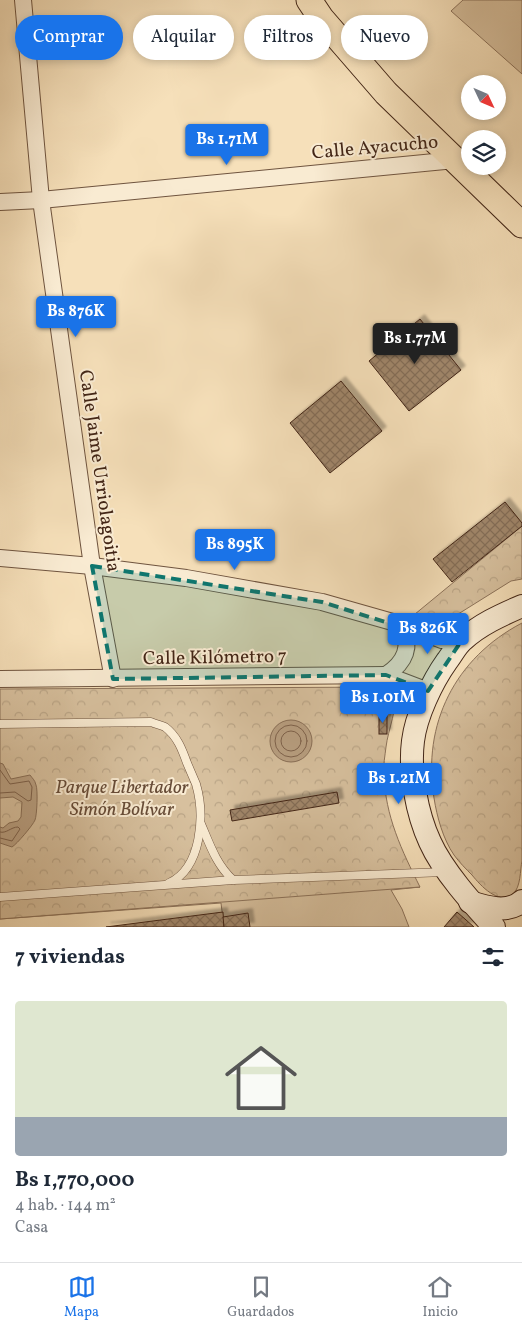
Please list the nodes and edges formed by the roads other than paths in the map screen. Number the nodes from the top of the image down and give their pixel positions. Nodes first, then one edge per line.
1 (24, 0) edge
2 (309, 0) edge
3 (455, 160) junction
4 (41, 200) junction
5 (0, 202) edge
6 (522, 225) edge
7 (0, 558) edge
8 (92, 566) junction
9 (522, 606) edge
10 (403, 625) junction
11 (462, 640) junction
12 (386, 675) junction
13 (0, 679) edge
14 (113, 679) junction
15 (428, 691) junction
16 (0, 724) edge
17 (201, 822) junction
18 (449, 872) junction
19 (233, 880) junction
20 (165, 885) junction
21 (0, 897) edge
22 (522, 901) edge
23 (470, 902) junction
24 (494, 927) edge

1 - 4 street, Calle Jaime Urriolagoitia
2 - 3 main road
3 - 4 street, Calle Ayacucho
3 - 6 main road
4 - 5 street, Calle Ayacucho
4 - 8 street, Calle Jaime Urriolagoitia
7 - 8 street
8 - 10 street
8 - 14 street, Calle Jaime Urriolagoitia
9 - 11 main road
10 - 11 street
10 - 12 street
11 - 15 main road
12 - 14 street, Calle Kilómetro 7
12 - 15 street, Calle Kilómetro 7
13 - 14 street, Calle Kilómetro 7
15 - 18 main road
16 - 17 lane
17 - 19 lane
17 - 20 lane
18 - 19 lane
18 - 23 main road
19 - 20 lane
20 - 21 lane
22 - 23 main road
23 - 24 main road

